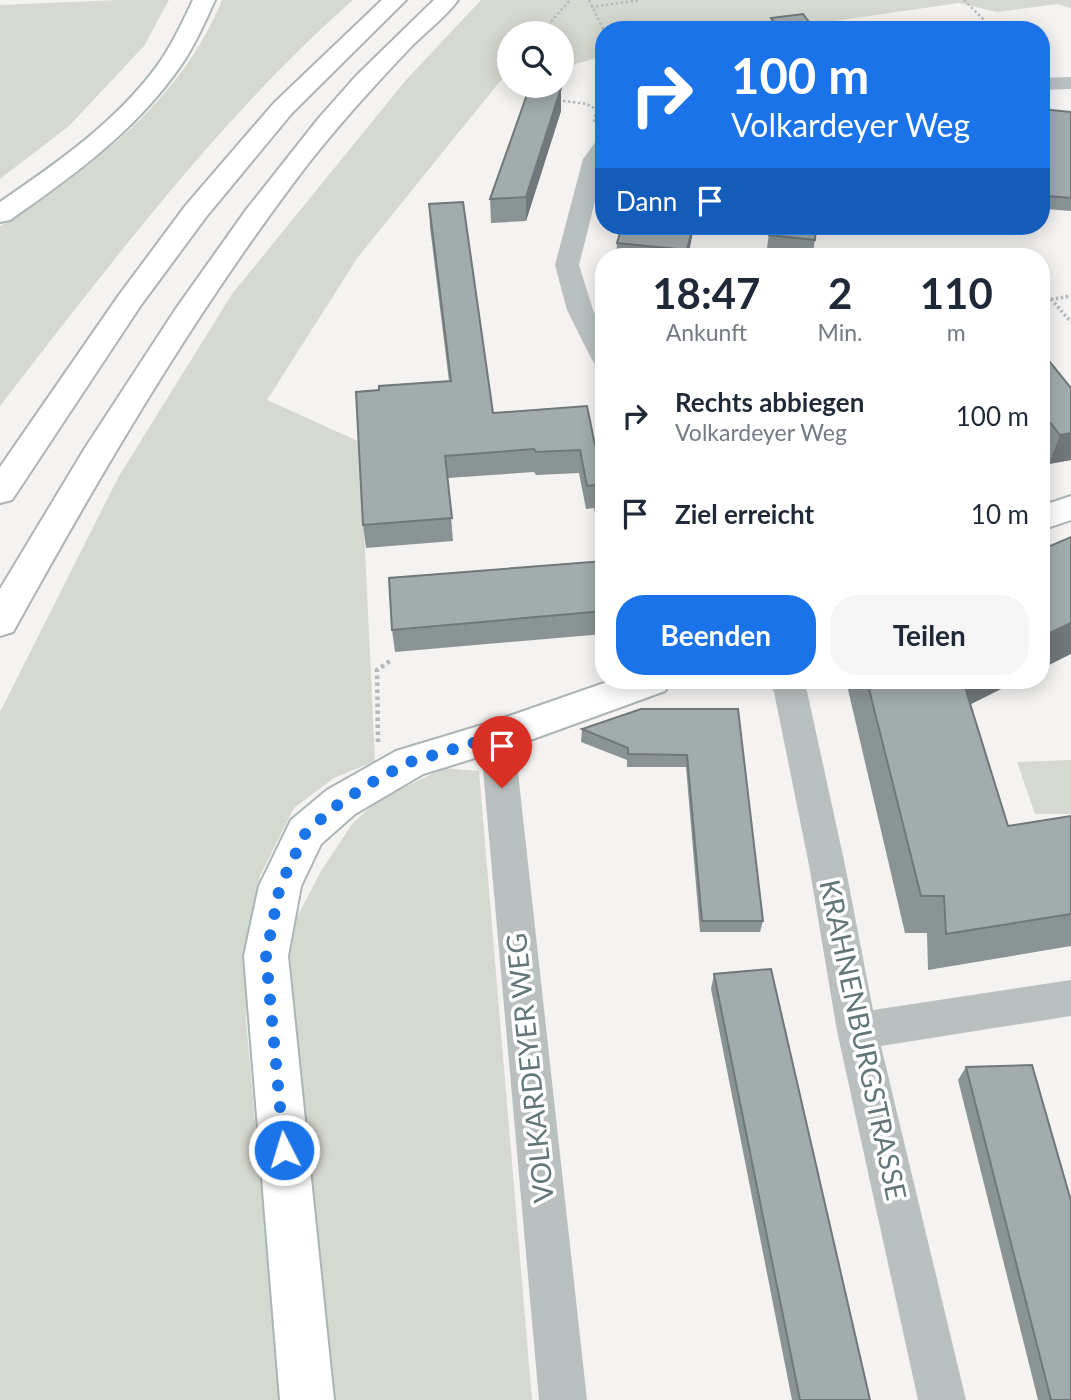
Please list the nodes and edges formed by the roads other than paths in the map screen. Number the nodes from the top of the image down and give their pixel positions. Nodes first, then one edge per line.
1 (204, 0) edge
2 (395, 0) edge
3 (447, 0) edge
4 (1071, 83) edge
5 (1050, 84) edge
6 (595, 154) edge
7 (0, 214) edge
8 (595, 340) edge
9 (0, 492) edge
10 (1071, 508) edge
11 (1050, 515) edge
12 (0, 622) edge
13 (629, 689) edge
14 (789, 689) edge
15 (497, 736) junction
16 (1071, 998) edge
17 (857, 1031) junction
18 (307, 1400) edge
19 (563, 1400) edge
20 (942, 1400) edge

1 - 7 main road
2 - 9 main road
3 - 12 main road
4 - 5 street
6 - 8 street
10 - 11 main road
13 - 15 main road
14 - 17 street, KRAHNENBURGSTRASSE
15 - 18 main road
15 - 19 street, VOLKARDEYER WEG
16 - 17 street
17 - 20 street, KRAHNENBURGSTRASSE

